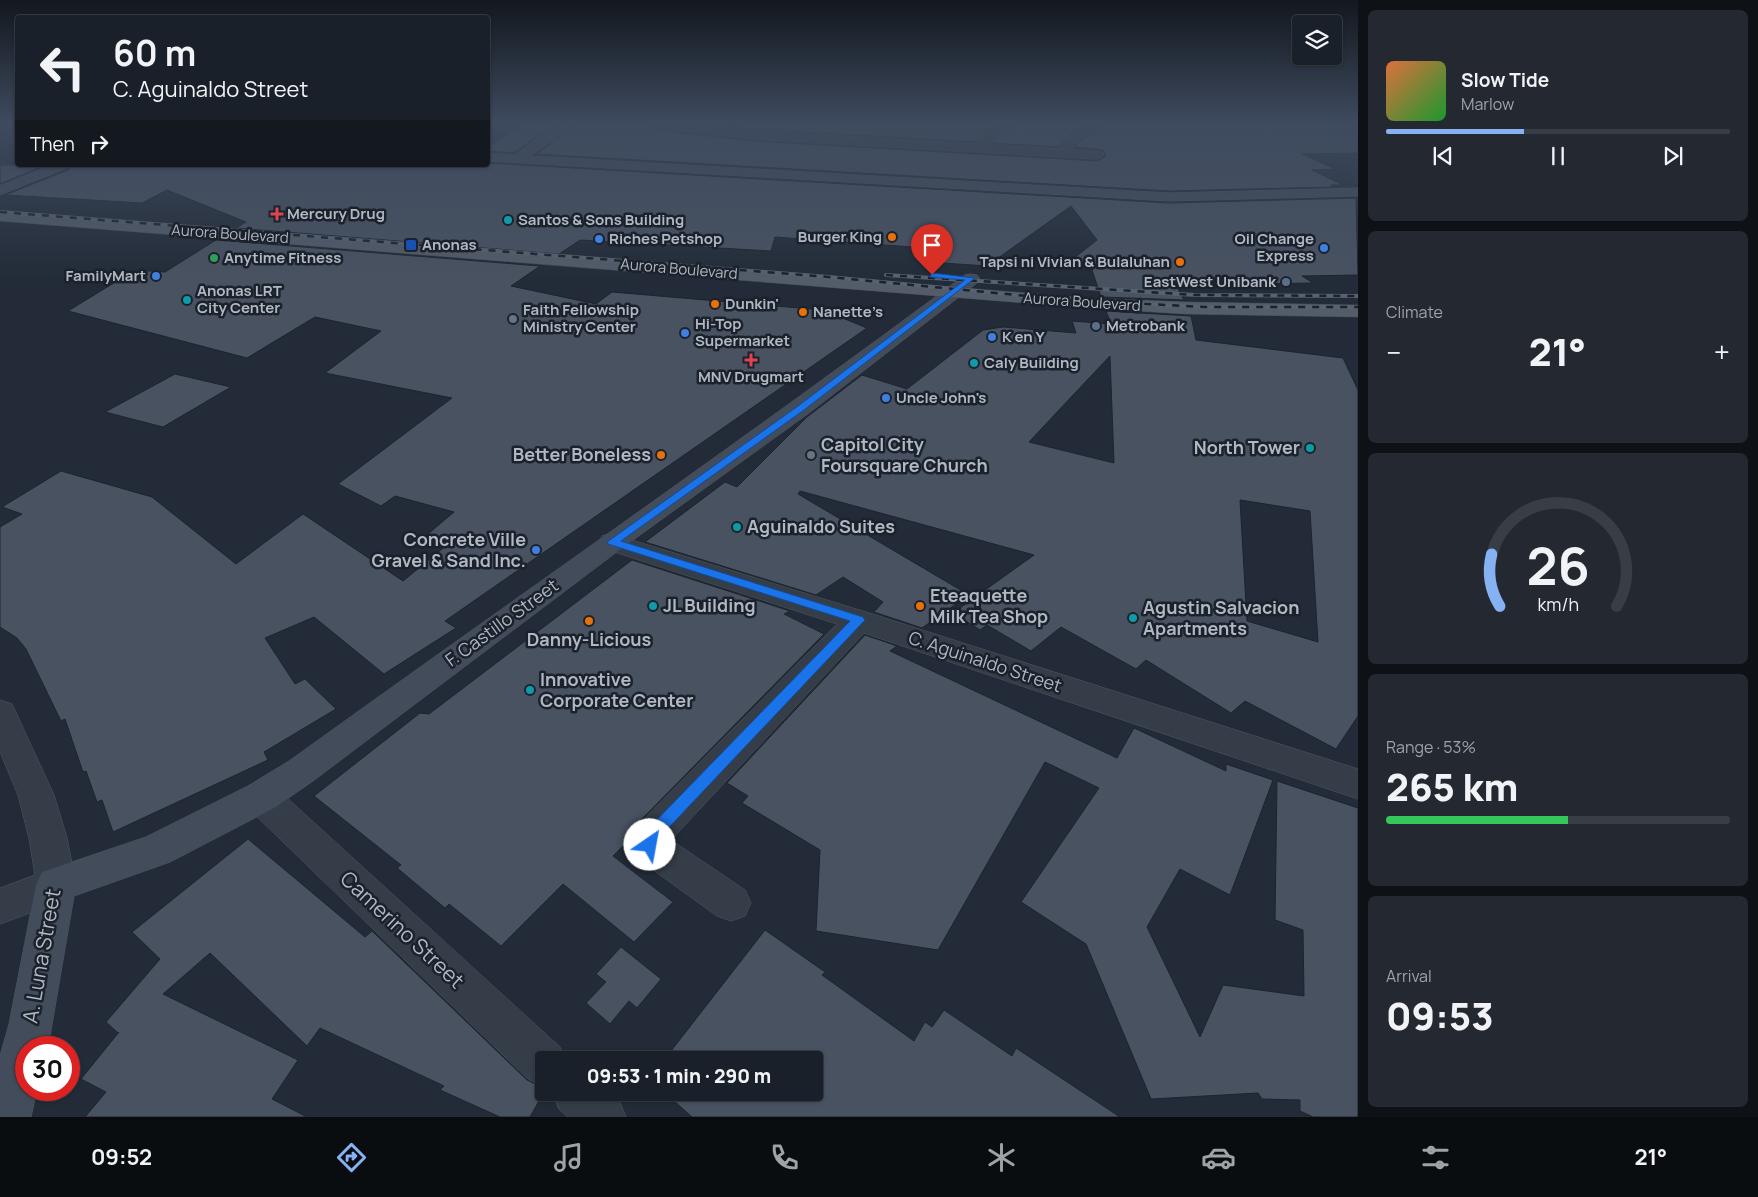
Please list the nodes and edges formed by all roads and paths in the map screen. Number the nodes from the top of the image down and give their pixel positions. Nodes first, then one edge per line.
1 (38, 176) edge
2 (821, 176) edge
3 (19, 185) junction
4 (0, 191) edge
5 (1358, 192) edge
6 (1325, 193) junction
7 (0, 195) edge
8 (1350, 205) dead end
9 (0, 206) edge
10 (0, 216) edge
11 (972, 278) junction
12 (954, 292) junction
13 (1182, 292) dead end
14 (1200, 292) dead end
15 (1275, 293) dead end
16 (1358, 311) edge
17 (612, 542) junction
18 (858, 620) junction
19 (0, 712) edge
20 (1358, 784) edge
21 (261, 798) junction
22 (56, 885) junction
23 (730, 903) dead end
24 (0, 906) edge
25 (535, 1055) edge
26 (585, 1101) edge
27 (7, 1117) edge
28 (602, 1117) edge

1 - 3 street
2 - 6 street
3 - 4 street
3 - 7 street
5 - 6 street
6 - 8 street
9 - 11 main road, Aurora Boulevard
10 - 12 main road, Aurora Boulevard
11 - 12 street, F. Castillo Street
11 - 13 main road, Aurora Boulevard
12 - 16 main road, Aurora Boulevard
12 - 17 street, F. Castillo Street
14 - 15 main road
17 - 18 street, C. Aguinaldo Street
17 - 21 street, F. Castillo Street
18 - 20 street, C. Aguinaldo Street
18 - 23 street
19 - 22 street, A. Luna Street
21 - 22 street, F. Castillo Street
21 - 25 street, Camerino Street
22 - 24 street, F. Castillo Street
22 - 27 street, A. Luna Street
26 - 28 street

